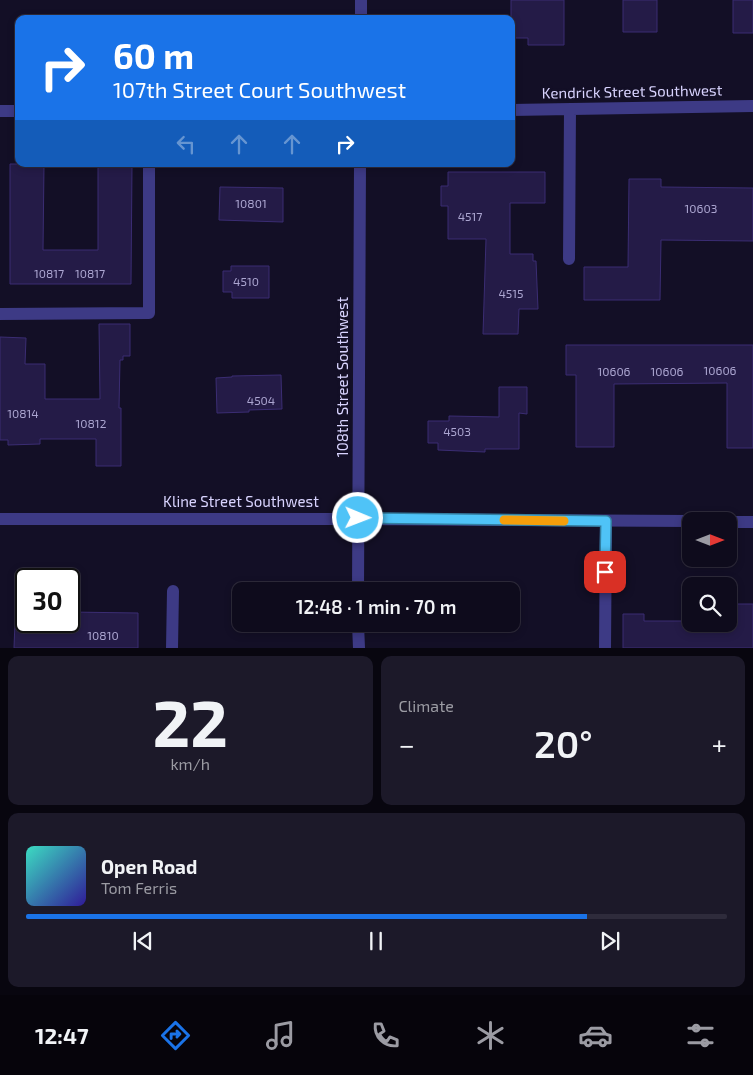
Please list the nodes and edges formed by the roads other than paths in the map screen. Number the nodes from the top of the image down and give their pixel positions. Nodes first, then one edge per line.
1 (361, 0) edge
2 (361, 15) edge
3 (753, 106) edge
4 (570, 109) junction
5 (515, 110) edge
6 (0, 111) edge
7 (15, 111) edge
8 (148, 167) edge
9 (360, 167) edge
10 (570, 259) dead end
11 (0, 314) edge
12 (358, 518) junction
13 (0, 519) edge
14 (606, 521) junction
15 (682, 522) edge
16 (738, 522) edge
17 (753, 522) edge
18 (358, 582) edge
19 (172, 591) dead end
20 (358, 632) edge
21 (172, 648) edge
22 (358, 648) edge
23 (605, 648) edge

1 - 2 street
3 - 4 street, Kendrick Street Southwest
4 - 5 street, Kendrick Street Southwest
4 - 10 street
6 - 7 street
8 - 11 street
9 - 12 street, 108th Street Southwest
12 - 13 street, Kline Street Southwest
12 - 14 street, Kline Street Southwest
12 - 18 street, 108th Street Southwest
14 - 15 street, Kline Street Southwest
14 - 23 street
16 - 17 street
19 - 21 street
20 - 22 street

